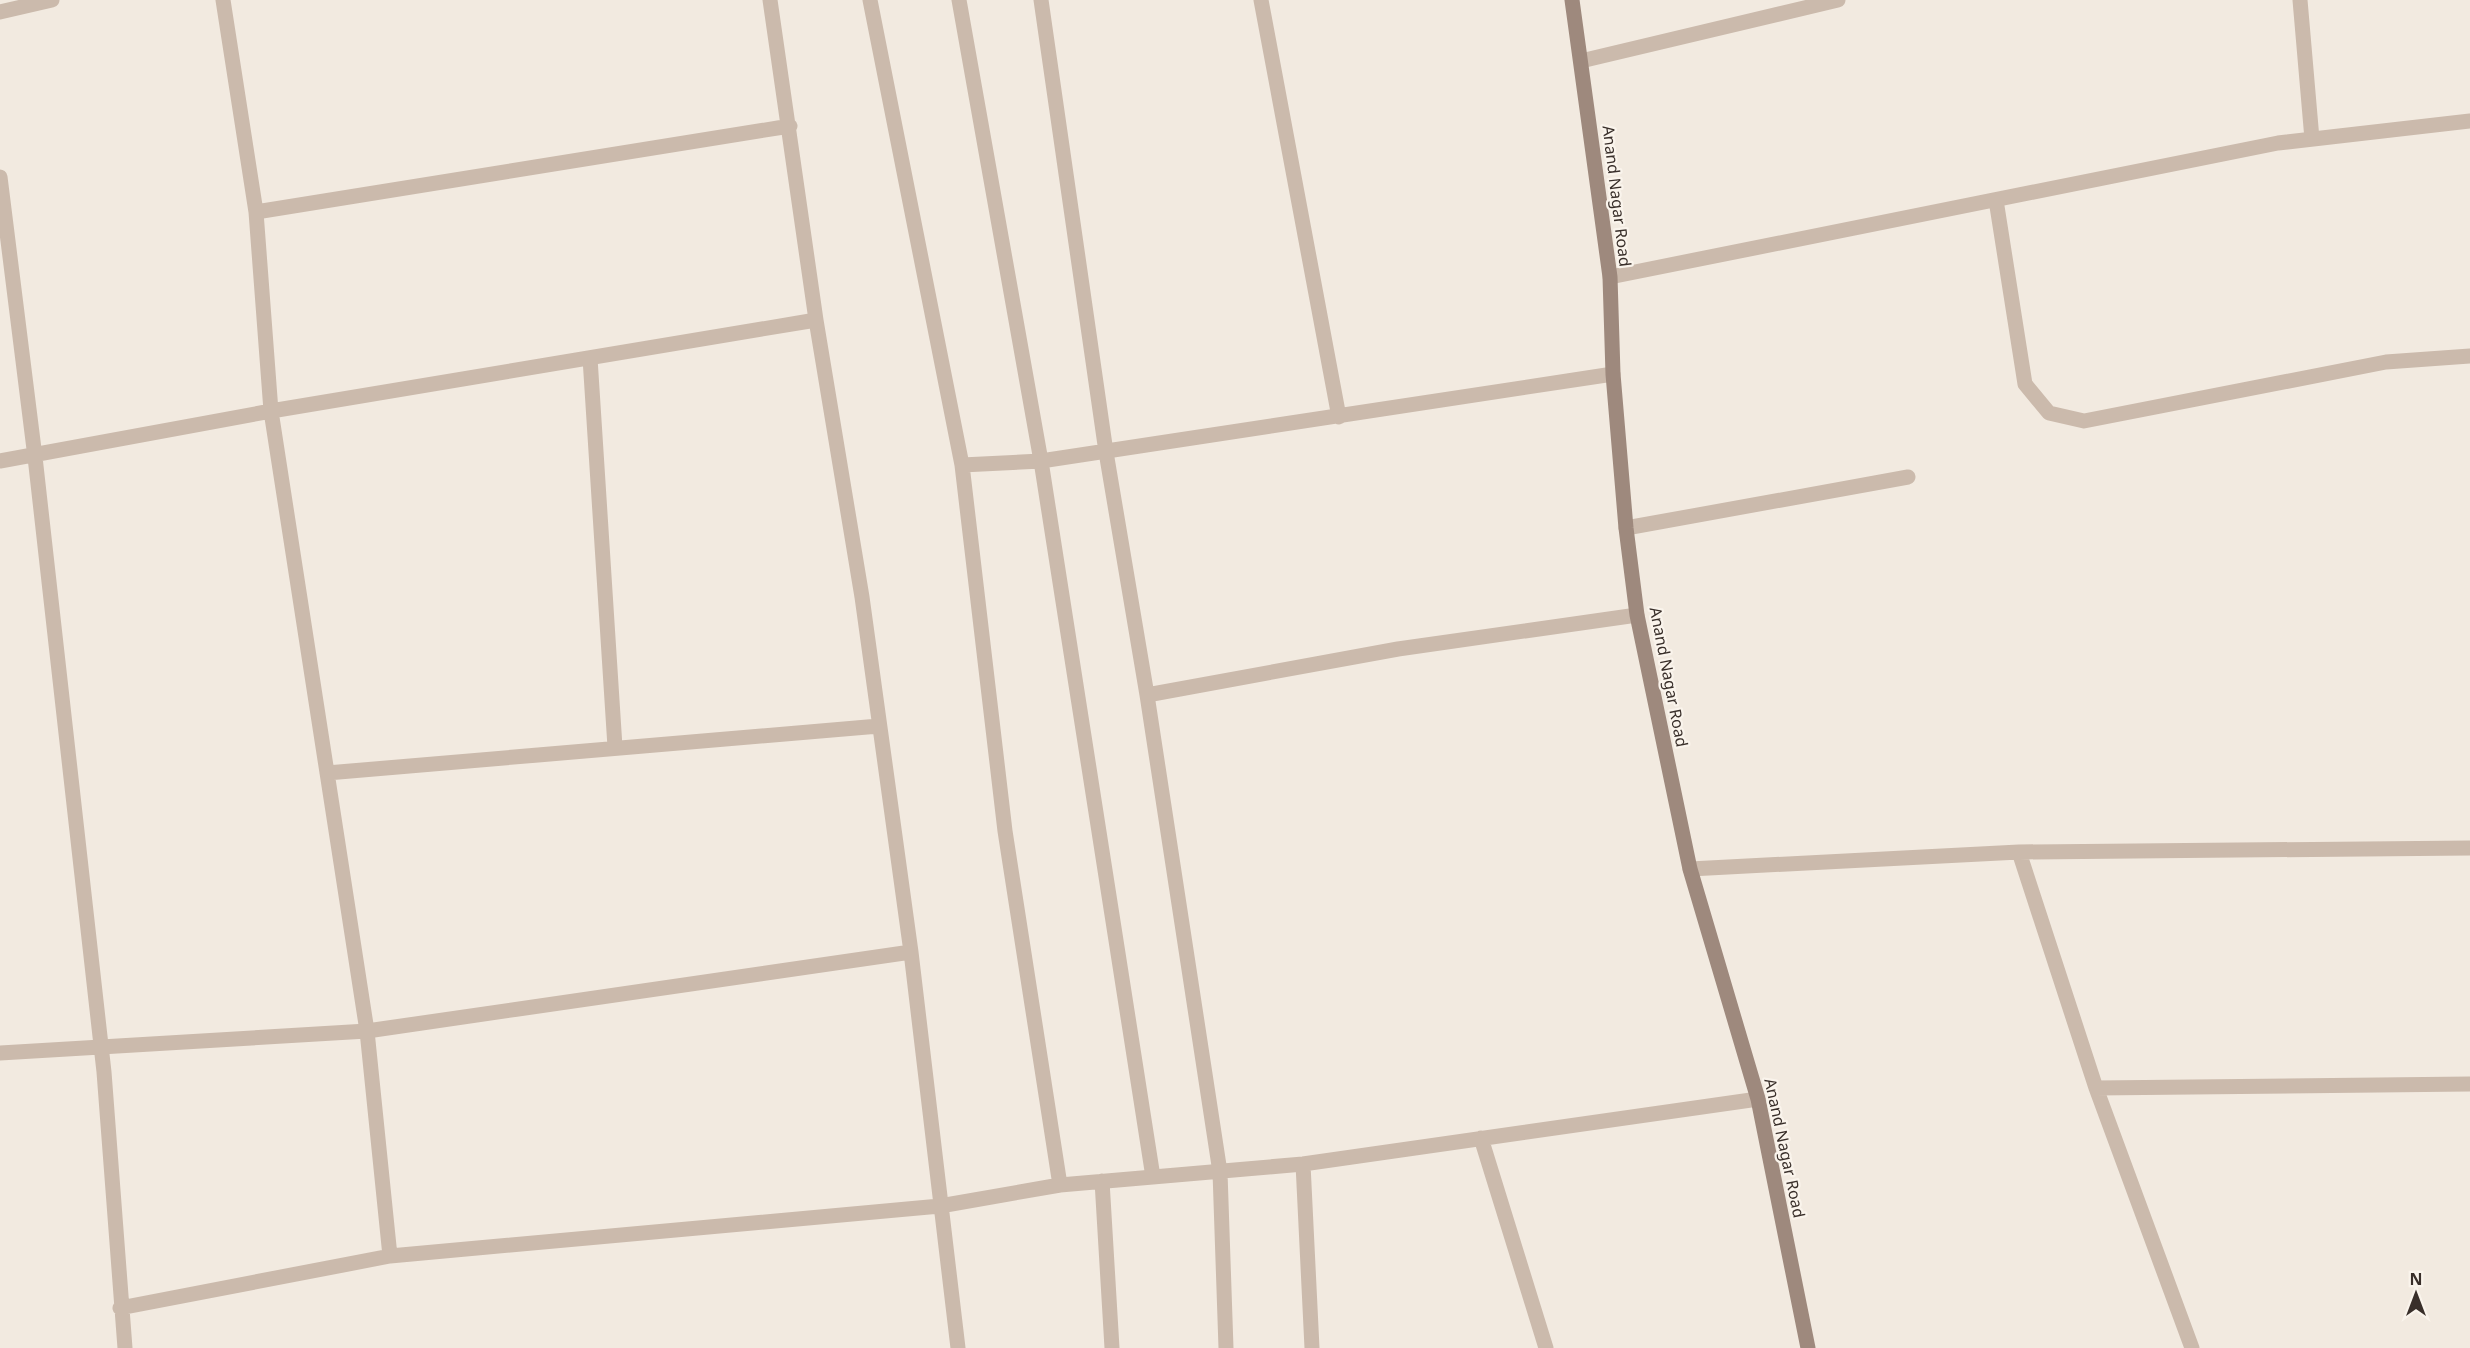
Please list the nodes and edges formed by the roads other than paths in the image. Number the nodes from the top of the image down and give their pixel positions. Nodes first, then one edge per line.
1 (52, 0) edge
2 (223, 0) edge
3 (770, 0) edge
4 (870, 0) edge
5 (959, 0) edge
6 (1041, 0) edge
7 (1261, 0) edge
8 (1572, 0) edge
9 (1838, 0) edge
10 (2300, 0) edge
11 (0, 12) edge
12 (1581, 61) junction
13 (2470, 121) edge
14 (789, 126) junction
15 (2312, 139) junction
16 (0, 177) edge
17 (1996, 200) junction
18 (256, 212) junction
19 (1610, 277) junction
20 (816, 320) junction
21 (2470, 357) edge
22 (590, 358) junction
23 (1613, 374) junction
24 (270, 411) junction
25 (1339, 417) junction
26 (1106, 452) junction
27 (35, 457) junction
28 (0, 461) edge
29 (1041, 461) junction
30 (962, 465) junction
31 (1908, 477) dead end
32 (1626, 528) junction
33 (1637, 615) junction
34 (1147, 695) junction
35 (879, 726) junction
36 (615, 747) junction
37 (327, 773) junction
38 (2470, 849) edge
39 (2019, 852) junction
40 (1690, 868) junction
41 (911, 952) junction
42 (367, 1031) junction
43 (101, 1047) junction
44 (0, 1053) edge
45 (2470, 1084) edge
46 (2096, 1088) junction
47 (1758, 1099) junction
48 (1481, 1138) junction
49 (1303, 1164) junction
50 (1220, 1172) junction
51 (1153, 1177) junction
52 (1102, 1181) junction
53 (1060, 1185) junction
54 (940, 1206) junction
55 (390, 1256) junction
56 (120, 1308) junction
57 (125, 1348) edge
58 (958, 1348) edge
59 (1112, 1348) edge
60 (1226, 1348) edge
61 (1312, 1348) edge
62 (1546, 1348) edge
63 (1808, 1348) edge
64 (2192, 1348) edge

1 - 11 street
2 - 18 street
3 - 14 street
4 - 30 street
5 - 29 street
6 - 26 street
7 - 25 street
8 - 12 street, Anand Nagar Road
9 - 12 street
10 - 15 street
12 - 19 street, Anand Nagar Road
13 - 15 street
14 - 18 street
14 - 20 street
15 - 17 street
16 - 27 street
17 - 19 street
17 - 21 street
18 - 24 street
19 - 23 street, Anand Nagar Road
20 - 22 street
20 - 35 street
22 - 24 street
22 - 36 street
23 - 25 street
23 - 32 street, Anand Nagar Road
24 - 27 street
24 - 37 street
25 - 26 street
26 - 29 street
26 - 34 street
27 - 28 street
27 - 43 street
29 - 30 street
29 - 51 street
30 - 53 street
31 - 32 street
32 - 33 street, Anand Nagar Road
33 - 34 street
33 - 40 street, Anand Nagar Road
34 - 50 street
35 - 36 street
35 - 41 street
36 - 37 street
37 - 42 street
38 - 39 street
39 - 40 street
39 - 46 street
40 - 47 street, Anand Nagar Road
41 - 42 street
41 - 54 street
42 - 43 street
42 - 55 street
43 - 44 street
43 - 56 street
45 - 46 street
46 - 64 street
47 - 48 street
47 - 63 street, Anand Nagar Road
48 - 49 street
48 - 62 street
49 - 50 street
49 - 61 street
50 - 51 street
50 - 60 street
51 - 52 street
52 - 53 street
52 - 59 street
53 - 54 street
54 - 55 street
54 - 58 street
55 - 56 street
56 - 57 street

